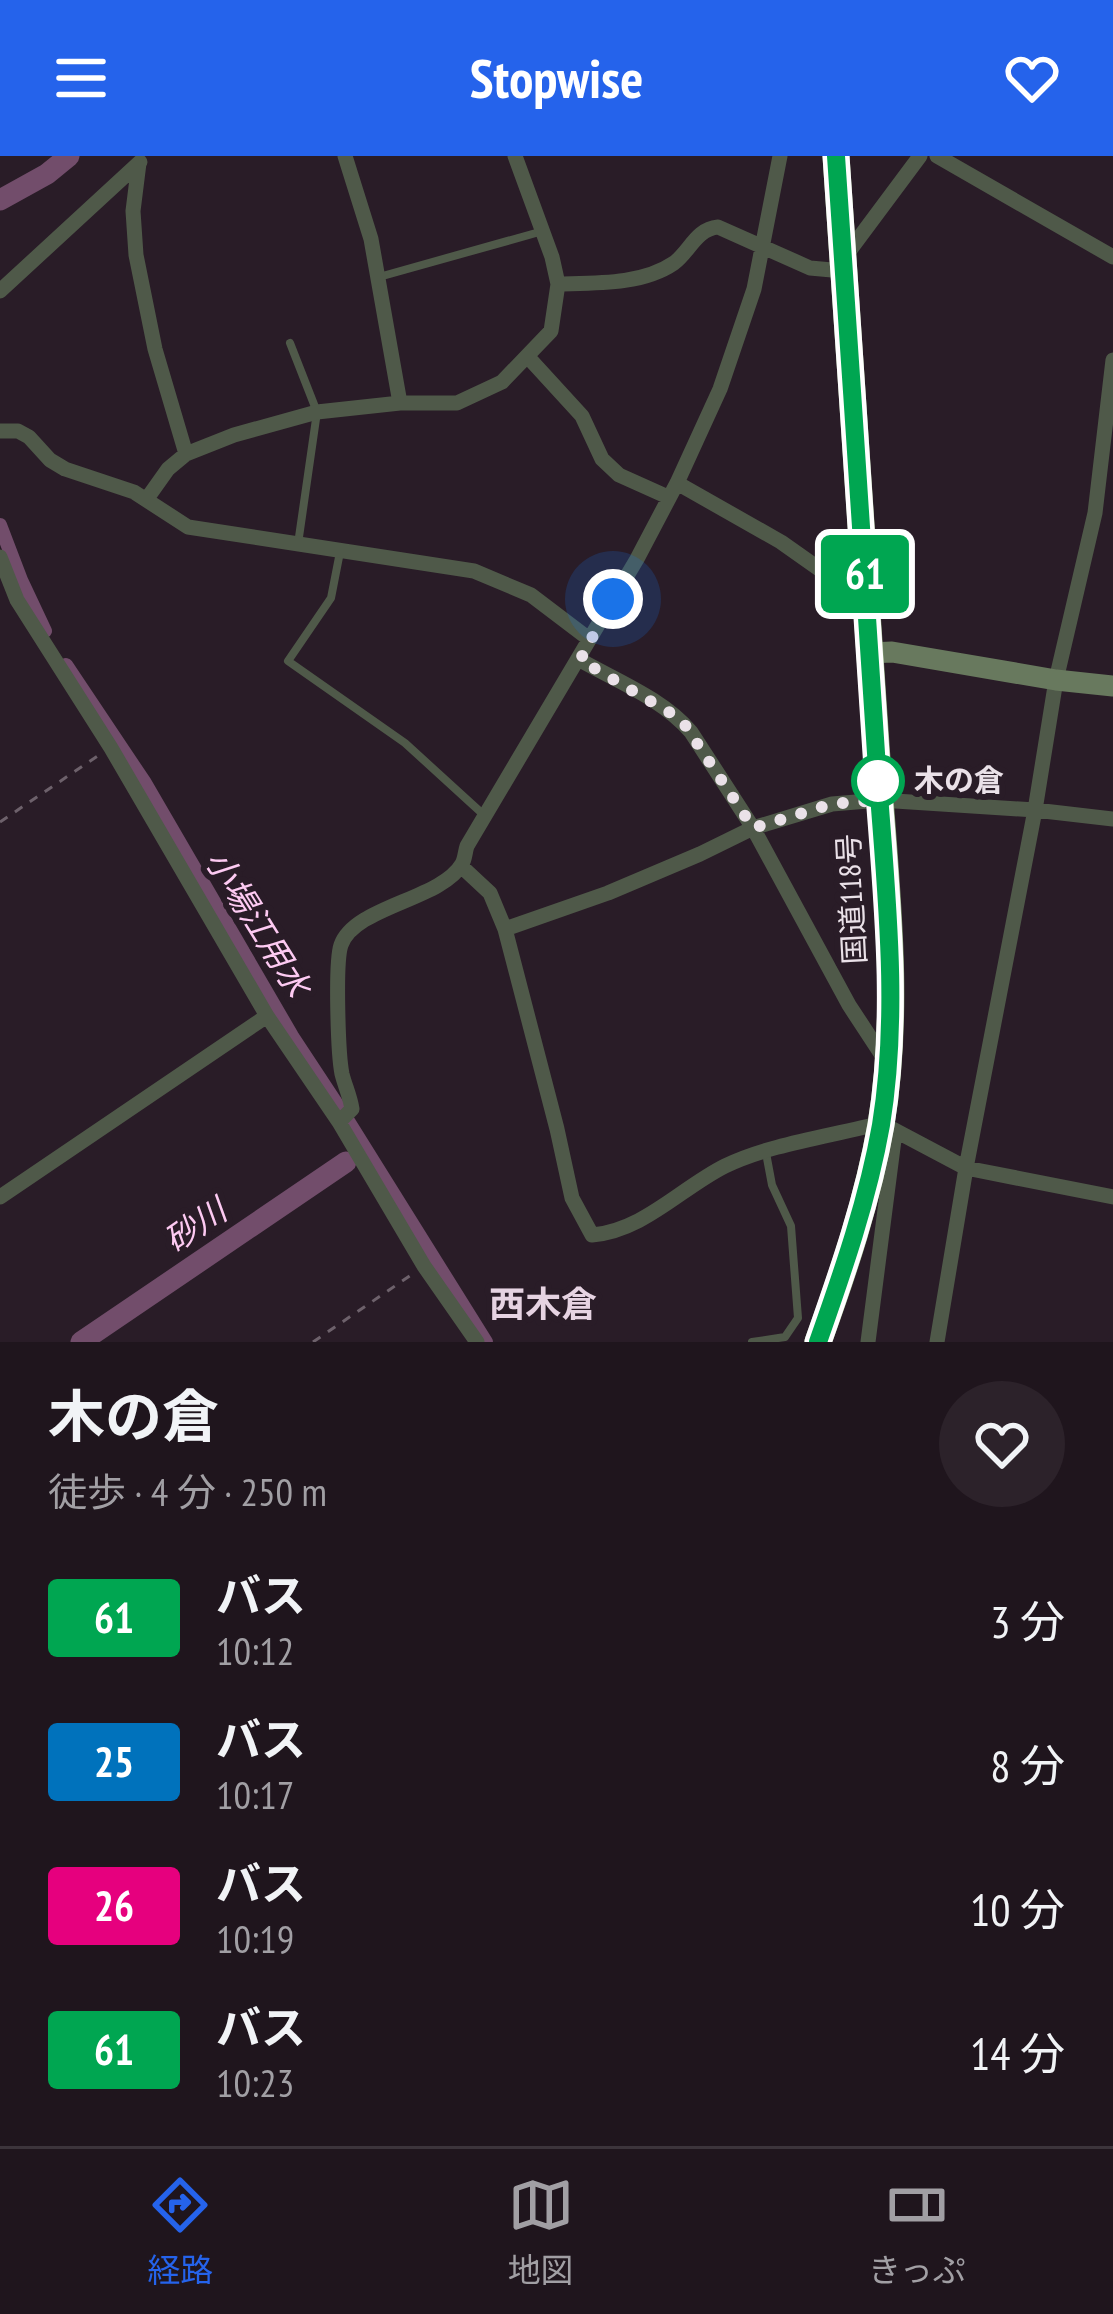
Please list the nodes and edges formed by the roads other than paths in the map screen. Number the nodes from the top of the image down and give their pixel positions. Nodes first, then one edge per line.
1 (345, 156) edge
2 (515, 156) edge
3 (780, 156) edge
4 (836, 156) edge
5 (920, 156) edge
6 (937, 156) edge
7 (143, 160) edge
8 (543, 231) junction
9 (761, 247) junction
10 (1113, 257) edge
11 (843, 262) junction
12 (378, 278) junction
13 (558, 284) junction
14 (0, 291) edge
15 (290, 343) dead end
16 (528, 357) junction
17 (1113, 360) edge
18 (400, 404) junction
19 (317, 412) junction
20 (0, 430) edge
21 (186, 454) junction
22 (672, 490) junction
23 (146, 500) junction
24 (298, 546) junction
25 (340, 552) junction
26 (0, 557) edge
27 (867, 597) junction
28 (589, 639) junction
29 (870, 652) junction
30 (580, 660) junction
31 (1056, 680) junction
32 (1113, 686) edge
33 (880, 800) junction
34 (1035, 810) junction
35 (486, 818) junction
36 (1113, 819) edge
37 (753, 828) junction
38 (461, 866) junction
39 (505, 929) junction
40 (267, 1016) junction
41 (887, 1064) junction
42 (345, 1117) junction
43 (888, 1128) junction
44 (765, 1152) junction
45 (966, 1168) junction
46 (0, 1197) edge
47 (1113, 1197) edge
48 (477, 1342) edge
49 (752, 1342) edge
50 (818, 1342) edge
51 (868, 1342) edge
52 (938, 1342) edge

1 - 12 street
2 - 8 street
3 - 9 street
4 - 11 highway, 国道118号
5 - 11 street
6 - 10 street
7 - 14 street
7 - 21 street
8 - 12 lane
8 - 13 street
9 - 11 street
9 - 13 street
9 - 22 street
11 - 27 highway, 国道118号
12 - 18 street
13 - 16 street
15 - 19 lane
16 - 18 street
16 - 22 street
17 - 31 street
18 - 19 street
19 - 21 street
19 - 24 lane
20 - 23 street
21 - 23 street
22 - 27 street
22 - 28 street
23 - 24 street
24 - 25 street
25 - 28 street
25 - 35 lane
26 - 40 street
27 - 29 highway, 国道118号
28 - 30 street
29 - 31 street
29 - 33 highway, 国道118号
30 - 35 street
30 - 37 street
31 - 32 street
31 - 34 street
33 - 34 street
33 - 37 street
33 - 41 highway, 国道118号
34 - 36 street
34 - 45 street
35 - 38 street
37 - 39 street
37 - 41 street
38 - 39 street
38 - 42 street
39 - 44 street
40 - 42 street
40 - 46 street
41 - 43 highway, 国道118号
42 - 48 street
43 - 44 street
43 - 45 street
43 - 50 highway, 国道118号
43 - 51 street
44 - 49 lane
45 - 47 street
45 - 52 street

